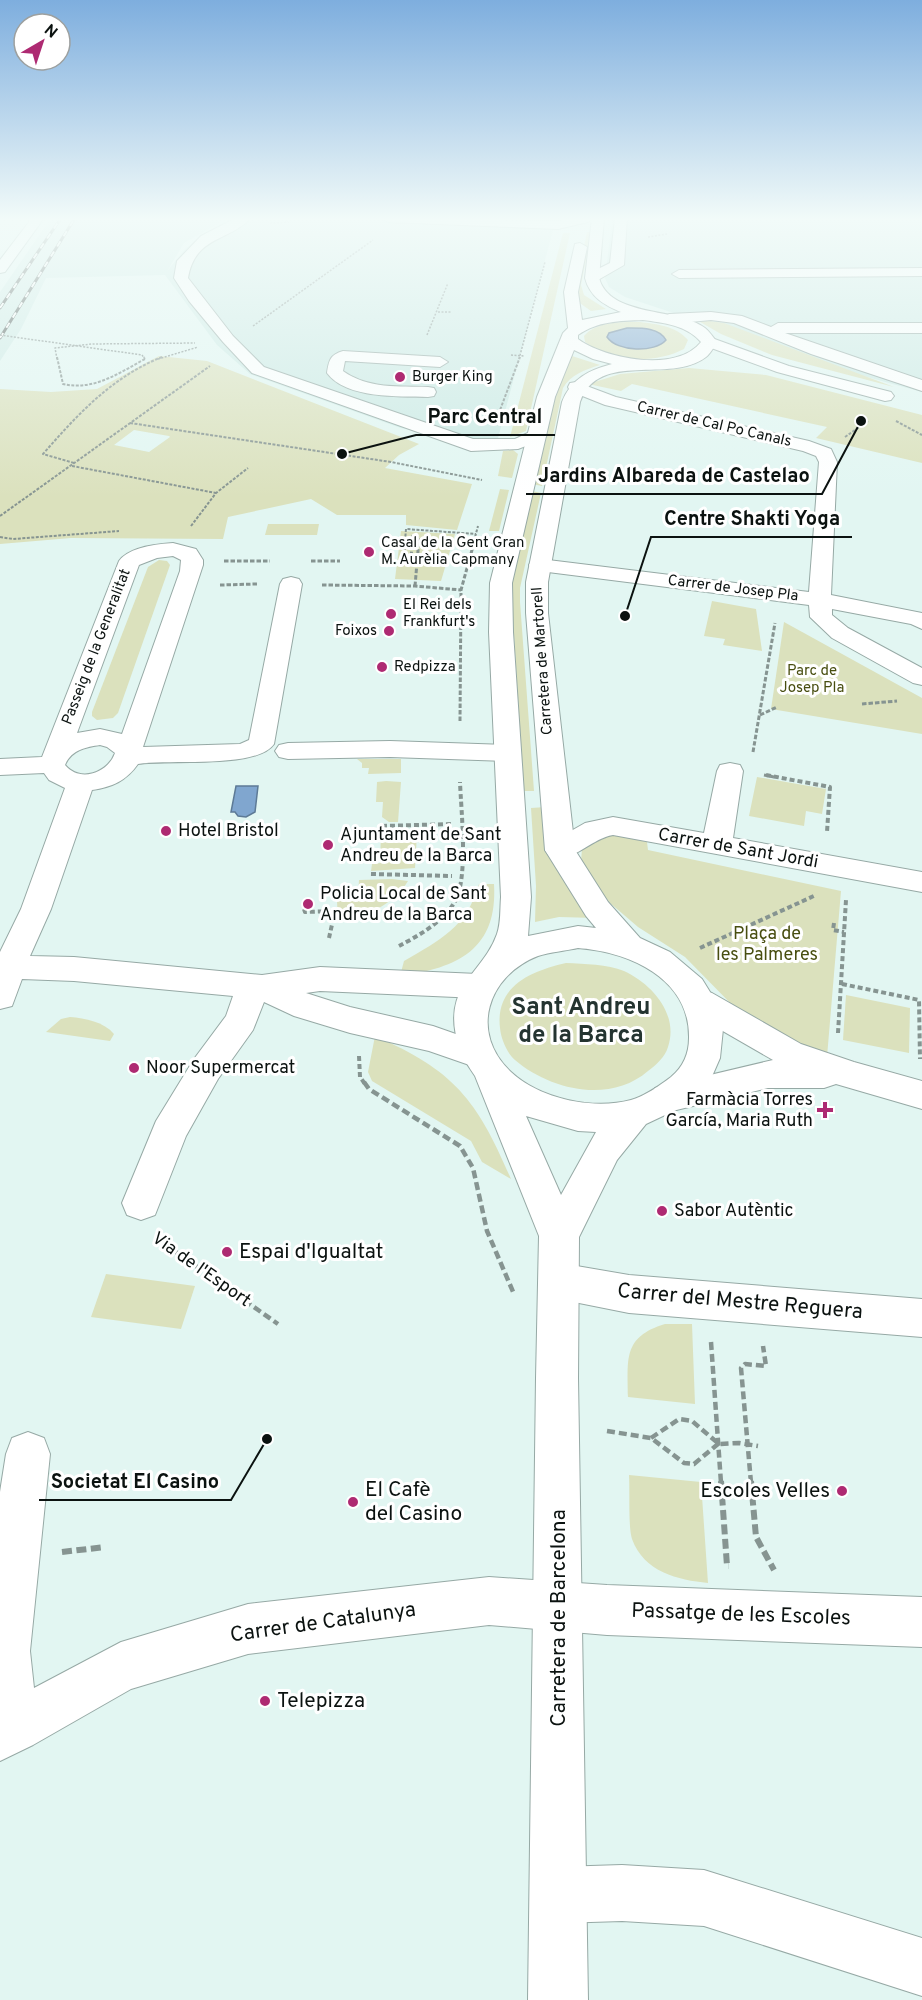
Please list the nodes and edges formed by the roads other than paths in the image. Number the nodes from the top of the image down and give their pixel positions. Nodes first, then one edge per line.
1 (205, 311) edge
2 (571, 311) edge
3 (636, 311) edge
4 (691, 311) edge
5 (713, 311) edge
6 (647, 316) junction
7 (669, 319) junction
8 (761, 328) junction
9 (922, 328) edge
10 (572, 334) junction
11 (709, 342) junction
12 (440, 362) dead end
13 (676, 362) junction
14 (636, 364) junction
15 (783, 369) junction
16 (922, 386) edge
17 (429, 392) dead end
18 (574, 395) junction
19 (898, 399) dead end
20 (538, 435) junction
21 (540, 566) junction
22 (291, 584) dead end
23 (820, 594) junction
24 (921, 619) edge
25 (922, 678) edge
26 (288, 752) dead end
27 (507, 753) junction
28 (128, 755) junction
29 (56, 758) junction
30 (741, 766) road end
31 (0, 767) edge
32 (81, 782) junction
33 (720, 846) junction
34 (561, 850) junction
35 (922, 882) edge
36 (628, 945) junction
37 (501, 961) junction
38 (3, 977) edge
39 (257, 986) junction
40 (478, 986) junction
41 (700, 1002) junction
42 (485, 1066) junction
43 (850, 1075) junction
44 (921, 1080) edge
45 (668, 1098) junction
46 (633, 1114) junction
47 (141, 1203) road end
48 (559, 1236) junction
49 (559, 1281) junction
50 (922, 1318) edge
51 (28, 1454) dead end
52 (559, 1608) junction
53 (922, 1622) edge
54 (7, 1731) edge
55 (559, 1895) junction
56 (922, 1967) edge
57 (558, 2000) edge

1 - 20 street
2 - 10 street, Carretera de Martorell
3 - 6 street
4 - 7 street
5 - 8 street
6 - 7 street
6 - 10 street
7 - 11 street
8 - 9 street
8 - 16 street
10 - 14 street
10 - 20 street, Carretera de Martorell
11 - 13 street
11 - 15 street
12 - 17 street
13 - 14 street
13 - 15 street
14 - 18 street
15 - 19 street
18 - 21 street, Carretera de Martorell
18 - 23 street, Carrer de Cal Po Canals
20 - 27 street, Carretera de Martorell
21 - 23 street, Carrer de Josep Pla
21 - 34 street, Carretera de Martorell
22 - 28 street
23 - 24 street
23 - 25 street, Carrer de Josep Pla
26 - 27 street
27 - 37 street, Carretera de Martorell
28 - 29 street, Passeig de la Generalitat
28 - 29 street, Passeig de la Generalitat
28 - 32 street, Passeig de la Generalitat
29 - 31 street
29 - 32 street
30 - 33 street
32 - 38 street
33 - 34 street, Carrer de Sant Jordi
33 - 35 street, Carrer de Sant Jordi
34 - 36 street, Carretera de Martorell
36 - 37 street, Carretera de Martorell
36 - 41 street, Carretera de Martorell
37 - 40 street, Carretera de Martorell
38 - 39 street
39 - 40 street
39 - 42 street
39 - 47 street
40 - 42 street, Carretera de Martorell
41 - 43 street
41 - 45 street, Carretera de Martorell
42 - 46 street, Carretera de Martorell
42 - 48 street, Carretera de Barcelona
43 - 44 street
43 - 45 street
45 - 46 street, Carretera de Martorell
46 - 48 street, Carretera de Barcelona
48 - 49 street, Carretera de Barcelona
49 - 50 street, Carrer del Mestre Reguera
49 - 52 street, Carretera de Barcelona
51 - 54 street
52 - 53 street, Passatge de les Escoles
52 - 54 street, Carrer de Catalunya
52 - 55 street, Carretera de Barcelona
55 - 56 street
55 - 57 street, Carretera de Barcelona

